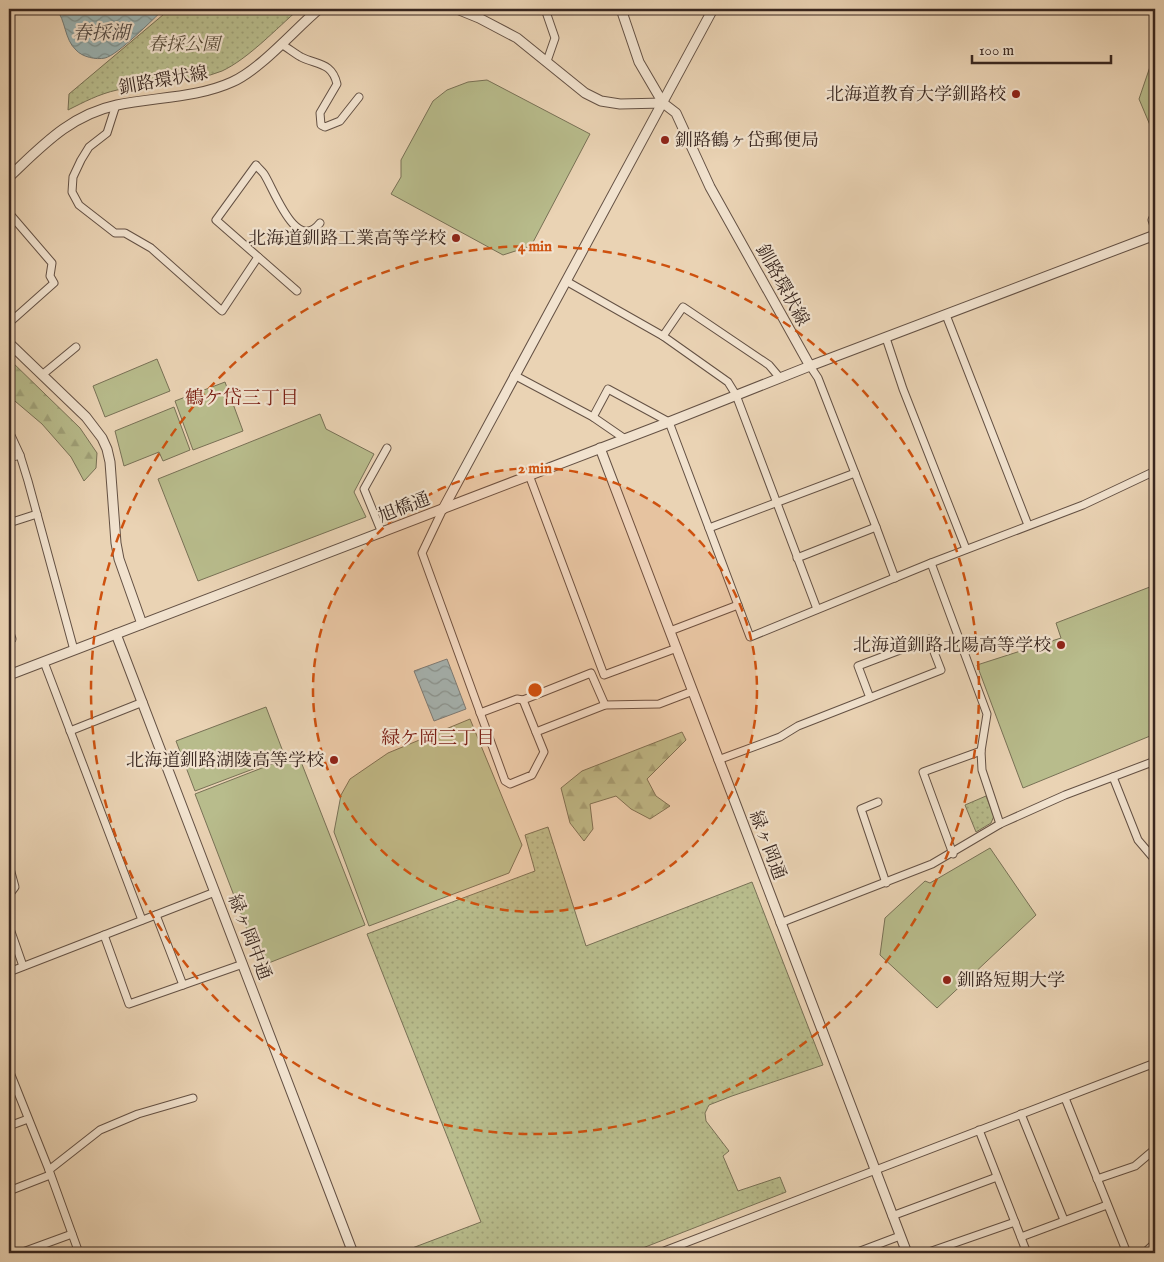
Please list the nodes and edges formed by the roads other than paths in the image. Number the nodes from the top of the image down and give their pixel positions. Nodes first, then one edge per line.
1 (319, 9) edge
2 (457, 9) edge
3 (545, 9) edge
4 (620, 9) edge
5 (713, 9) edge
6 (281, 44) junction
7 (547, 61) junction
8 (359, 97) dead end
9 (663, 103) junction
10 (116, 105) junction
11 (9, 177) edge
12 (9, 213) edge
13 (1155, 213) edge
14 (320, 223) dead end
15 (1155, 229) edge
16 (1151, 236) edge
17 (258, 258) junction
18 (566, 281) junction
19 (297, 291) dead end
20 (946, 315) junction
21 (9, 323) edge
22 (663, 336) junction
23 (886, 338) junction
24 (9, 343) edge
25 (76, 347) dead end
26 (810, 366) junction
27 (42, 375) junction
28 (514, 375) junction
29 (780, 378) junction
30 (736, 395) junction
31 (593, 417) junction
32 (669, 422) junction
33 (9, 431) edge
34 (625, 439) junction
35 (387, 448) dead end
36 (600, 448) junction
37 (20, 455) junction
38 (9, 458) edge
39 (1155, 471) edge
40 (855, 473) junction
41 (528, 475) junction
42 (776, 503) junction
43 (442, 509) junction
44 (37, 514) junction
45 (9, 523) edge
46 (1028, 525) junction
47 (876, 527) junction
48 (709, 528) junction
49 (382, 533) junction
50 (966, 549) junction
51 (797, 558) junction
52 (931, 563) junction
53 (895, 578) junction
54 (738, 605) junction
55 (816, 609) junction
56 (142, 624) junction
57 (9, 630) edge
58 (670, 631) junction
59 (116, 634) junction
60 (12, 639) dead end
61 (677, 648) junction
62 (74, 650) junction
63 (44, 662) junction
64 (9, 675) edge
65 (693, 691) junction
66 (870, 698) junction
67 (523, 700) junction
68 (143, 702) junction
69 (605, 705) junction
70 (480, 713) junction
71 (70, 731) junction
72 (536, 732) junction
73 (981, 751) junction
74 (718, 760) junction
75 (1155, 761) edge
76 (1113, 776) junction
77 (878, 802) dead end
78 (1000, 824) junction
79 (953, 854) junction
80 (1155, 860) edge
81 (9, 865) edge
82 (886, 883) junction
83 (215, 892) junction
84 (9, 895) edge
85 (156, 915) junction
86 (142, 920) junction
87 (780, 923) junction
88 (9, 926) edge
89 (104, 935) junction
90 (243, 964) junction
91 (23, 966) junction
92 (9, 972) edge
93 (183, 985) junction
94 (1155, 1063) edge
95 (9, 1070) edge
96 (193, 1098) dead end
97 (1065, 1098) junction
98 (1021, 1114) junction
99 (28, 1119) junction
100 (9, 1126) edge
101 (979, 1130) junction
102 (1155, 1149) edge
103 (875, 1170) junction
104 (50, 1173) junction
105 (997, 1177) junction
106 (1097, 1180) junction
107 (9, 1191) edge
108 (1108, 1205) junction
109 (892, 1216) junction
110 (1064, 1220) junction
111 (1015, 1222) junction
112 (72, 1234) junction
113 (900, 1236) junction
114 (1021, 1237) junction
115 (1155, 1243) edge
116 (20, 1253) edge
117 (79, 1253) edge
118 (353, 1253) edge
119 (659, 1253) edge
120 (855, 1253) edge
121 (907, 1253) edge
122 (926, 1253) edge
123 (1027, 1253) edge
124 (1127, 1253) edge
125 (1144, 1253) edge

1 - 6 street, 釧路環状線
2 - 7 street
3 - 7 street
4 - 9 street, 釧路環状線
5 - 9 street
6 - 8 street
6 - 10 street, 釧路環状線
7 - 9 street
9 - 18 street
9 - 26 street, 釧路環状線
10 - 11 street, 釧路環状線
10 - 17 street
12 - 21 street
13 - 15 street
14 - 17 street
16 - 20 street
17 - 19 street
18 - 22 street
18 - 28 street
20 - 23 street
20 - 46 street
22 - 29 street
22 - 30 street
23 - 26 street
23 - 50 street
24 - 27 street
25 - 27 street
26 - 29 street, 旭橋通
26 - 40 street
27 - 56 street
28 - 31 street
28 - 43 street
29 - 30 street, 旭橋通
30 - 32 street, 旭橋通
30 - 42 street
31 - 32 street
31 - 34 street
32 - 34 street, 旭橋通
32 - 48 street
33 - 37 street
34 - 36 street, 旭橋通
35 - 49 street
36 - 41 street, 旭橋通
36 - 58 street, 緑ヶ岡通
37 - 38 street
37 - 44 street
39 - 46 street
40 - 42 street
40 - 47 street
41 - 43 street, 旭橋通
41 - 61 street
42 - 48 street
42 - 51 street
43 - 49 street, 旭橋通
43 - 70 street
44 - 45 street
44 - 62 street
46 - 50 street
47 - 51 street
47 - 53 street
48 - 54 street
49 - 56 street, 旭橋通
50 - 52 street
51 - 55 street
52 - 53 street
52 - 73 street
53 - 55 street
54 - 55 street
54 - 58 street
56 - 59 street, 旭橋通
57 - 60 street
58 - 61 street, 緑ヶ岡通
59 - 62 street, 旭橋通
59 - 68 street, 緑ヶ岡中通
61 - 65 street, 緑ヶ岡通
62 - 63 street, 旭橋通
63 - 64 street, 旭橋通
63 - 71 street
65 - 69 street
65 - 74 street, 緑ヶ岡通
66 - 66 street
66 - 74 street
67 - 69 street
67 - 70 street
67 - 72 street
68 - 71 street
68 - 83 street, 緑ヶ岡中通
69 - 72 street
70 - 72 street
71 - 86 street
73 - 78 street
73 - 79 street
74 - 87 street, 緑ヶ岡通
75 - 76 street
76 - 78 street
76 - 80 street
77 - 82 street
78 - 79 street
79 - 82 street
81 - 84 street
82 - 87 street
83 - 85 street
83 - 90 street, 緑ヶ岡中通
85 - 86 street
85 - 93 street
86 - 89 street
87 - 103 street, 緑ヶ岡通
88 - 91 street
89 - 91 street
89 - 93 street
90 - 93 street
90 - 118 street, 緑ヶ岡中通
91 - 92 street
94 - 97 street
95 - 99 street
96 - 104 street
97 - 98 street
97 - 106 street
98 - 101 street
98 - 110 street
99 - 100 street
99 - 104 street
101 - 103 street
101 - 105 street
102 - 106 street
103 - 109 street, 緑ヶ岡通
103 - 119 street
104 - 107 street
104 - 112 street
105 - 109 street
105 - 111 street
106 - 108 street
108 - 110 street
108 - 124 street
109 - 113 street, 緑ヶ岡通
110 - 114 street
111 - 114 street
111 - 122 street
112 - 116 street
112 - 117 street
113 - 120 street
113 - 121 street, 緑ヶ岡通
114 - 123 street
115 - 125 street

